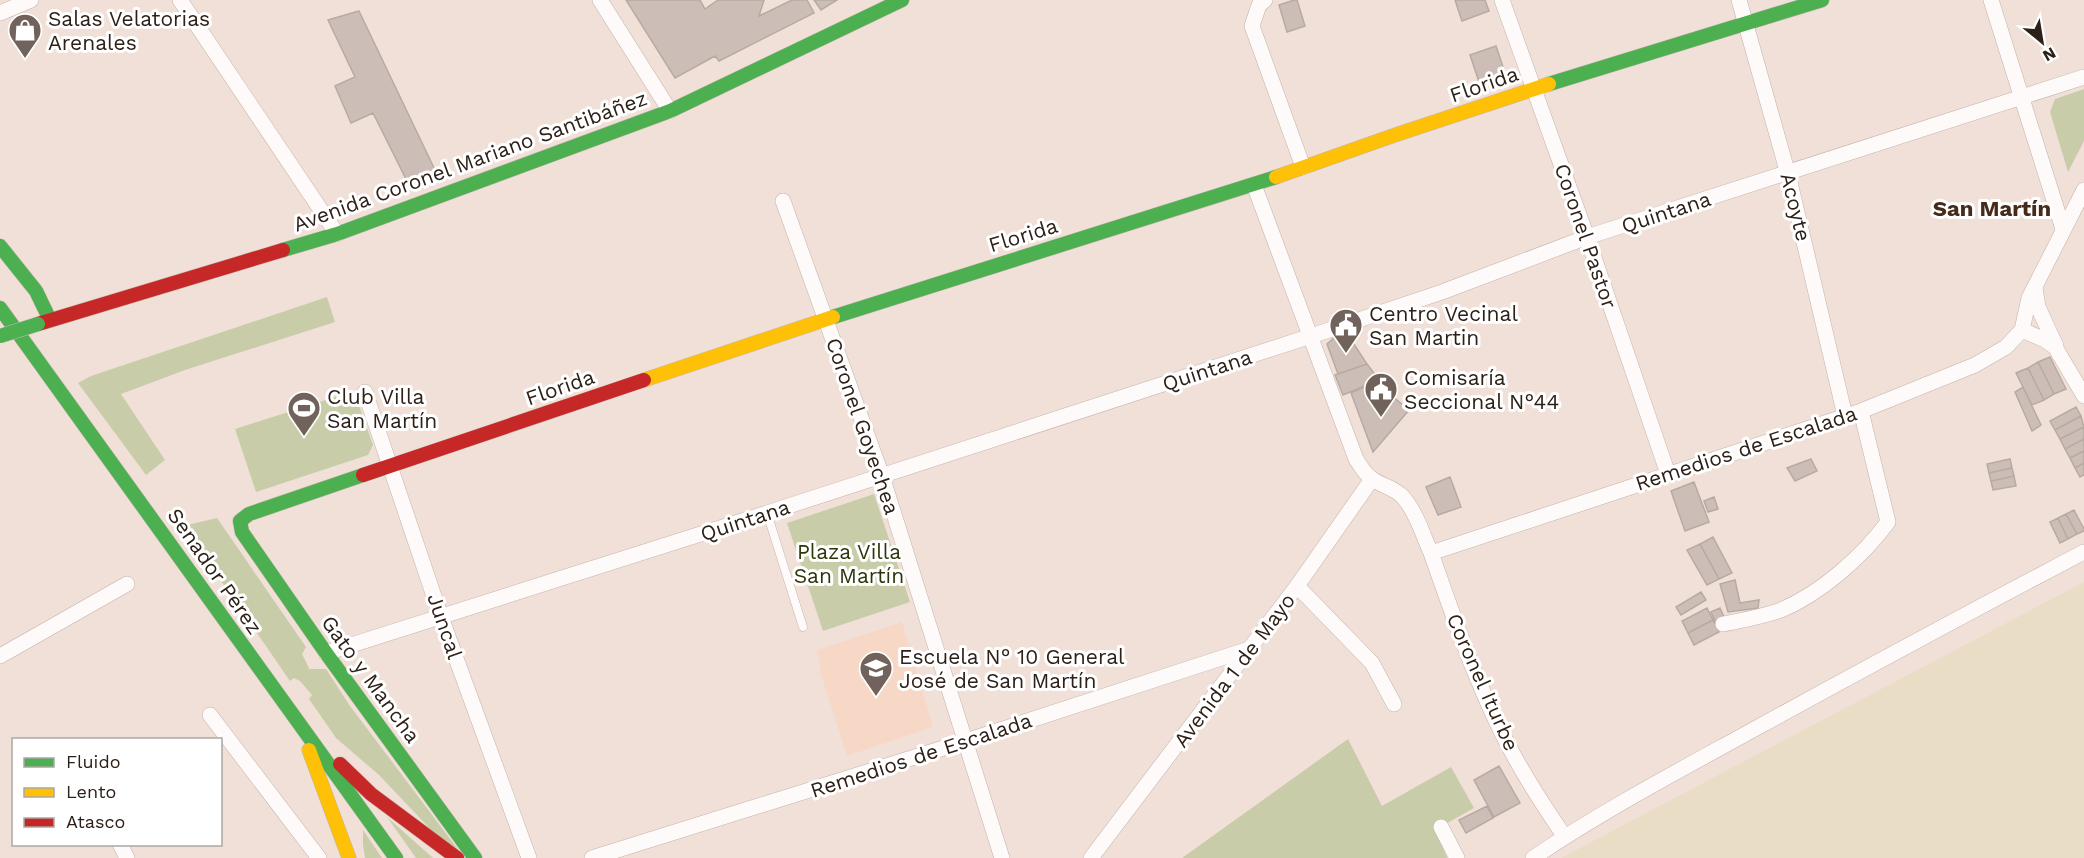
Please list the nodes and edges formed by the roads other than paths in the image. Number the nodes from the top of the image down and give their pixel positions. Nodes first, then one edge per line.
1 (31, 0) edge
2 (180, 0) edge
3 (600, 0) edge
4 (902, 0) edge
5 (1265, 0) edge
6 (1502, 0) edge
7 (1739, 0) edge
8 (1822, 0) edge
9 (1991, 0) edge
10 (0, 13) edge
11 (1745, 23) junction
12 (2084, 77) edge
13 (1534, 89) junction
14 (2020, 98) junction
15 (670, 111) junction
16 (1303, 167) junction
17 (1788, 174) junction
18 (1254, 185) junction
19 (2083, 195) edge
20 (783, 201) dead end
21 (2063, 229) junction
22 (337, 234) junction
23 (1587, 237) junction
24 (0, 246) edge
25 (2035, 288) junction
26 (0, 308) edge
27 (826, 319) junction
28 (44, 322) junction
29 (2022, 330) junction
30 (0, 336) edge
31 (1311, 336) junction
32 (2060, 354) junction
33 (366, 392) dead end
34 (2084, 396) edge
35 (1861, 411) junction
36 (1845, 416) junction
37 (391, 467) junction
38 (1668, 474) junction
39 (882, 476) junction
40 (1372, 479) junction
41 (767, 513) junction
42 (240, 521) joint
43 (2084, 552) edge
44 (1431, 553) junction
45 (127, 584) dead end
46 (1297, 586) junction
47 (441, 617) junction
48 (1723, 624) dead end
49 (803, 627) dead end
50 (1249, 649) junction
51 (326, 653) junction
52 (0, 656) edge
53 (1394, 704) dead end
54 (210, 715) dead end
55 (300, 726) junction
56 (966, 741) junction
57 (1441, 827) dead end
58 (1565, 837) junction
59 (319, 858) edge
60 (349, 858) edge
61 (396, 858) edge
62 (457, 858) edge
63 (475, 858) edge
64 (529, 858) edge
65 (592, 858) edge
66 (1002, 858) edge
67 (1091, 858) edge
68 (1457, 858) edge
69 (1533, 858) edge

1 - 10 street
2 - 22 street
3 - 15 street
4 - 15 street, Avenida Coronel Mariano Santibáñez
5 - 16 street
6 - 13 street, Coronel Pastor
7 - 11 street, Acoyte
8 - 11 street, Florida
9 - 14 street
11 - 13 street, Florida
11 - 17 street, Acoyte
12 - 14 street, Quintana
13 - 16 street, Florida
13 - 23 street, Coronel Pastor
14 - 17 street, Quintana
14 - 21 street
15 - 22 street, Avenida Coronel Mariano Santibáñez
16 - 18 street, Florida
17 - 23 street, Quintana
17 - 36 street, Acoyte
18 - 27 street, Florida
18 - 31 street
19 - 21 street
20 - 27 street, Coronel Goyechea
21 - 25 street
22 - 28 street, Avenida Coronel Mariano Santibáñez
23 - 31 street, Quintana
23 - 38 street, Coronel Pastor
24 - 28 street
25 - 29 street
25 - 32 street
26 - 55 street, Senador Pérez
27 - 37 street, Florida
27 - 39 street, Coronel Goyechea
28 - 30 street, Avenida Coronel Mariano Santibáñez, bridge
29 - 32 street
29 - 35 street, Remedios de Escalada
31 - 39 street, Quintana
31 - 40 street
32 - 34 street
33 - 37 street, Juncal
35 - 36 street, Remedios de Escalada
35 - 48 street
36 - 38 street, Remedios de Escalada
37 - 42 street, Florida
37 - 47 street, Juncal
38 - 44 street, Remedios de Escalada
39 - 41 street, Quintana
39 - 56 street, Coronel Goyechea
40 - 44 street
40 - 46 street, Avenida 1 de Mayo
41 - 47 street, Quintana
41 - 49 lane
42 - 51 street, Gato y Mancha
43 - 58 street
44 - 58 street, Coronel Iturbe
45 - 52 street
46 - 50 street, Avenida 1 de Mayo
46 - 53 street
47 - 51 street, Quintana
47 - 64 street, Juncal
50 - 56 street, Remedios de Escalada
50 - 67 street, Avenida 1 de Mayo
51 - 63 street, Gato y Mancha
54 - 59 street
55 - 60 street
55 - 61 street, Senador Pérez
55 - 62 street
56 - 65 street, Remedios de Escalada
56 - 66 street, Coronel Goyechea
57 - 68 street
58 - 69 street

